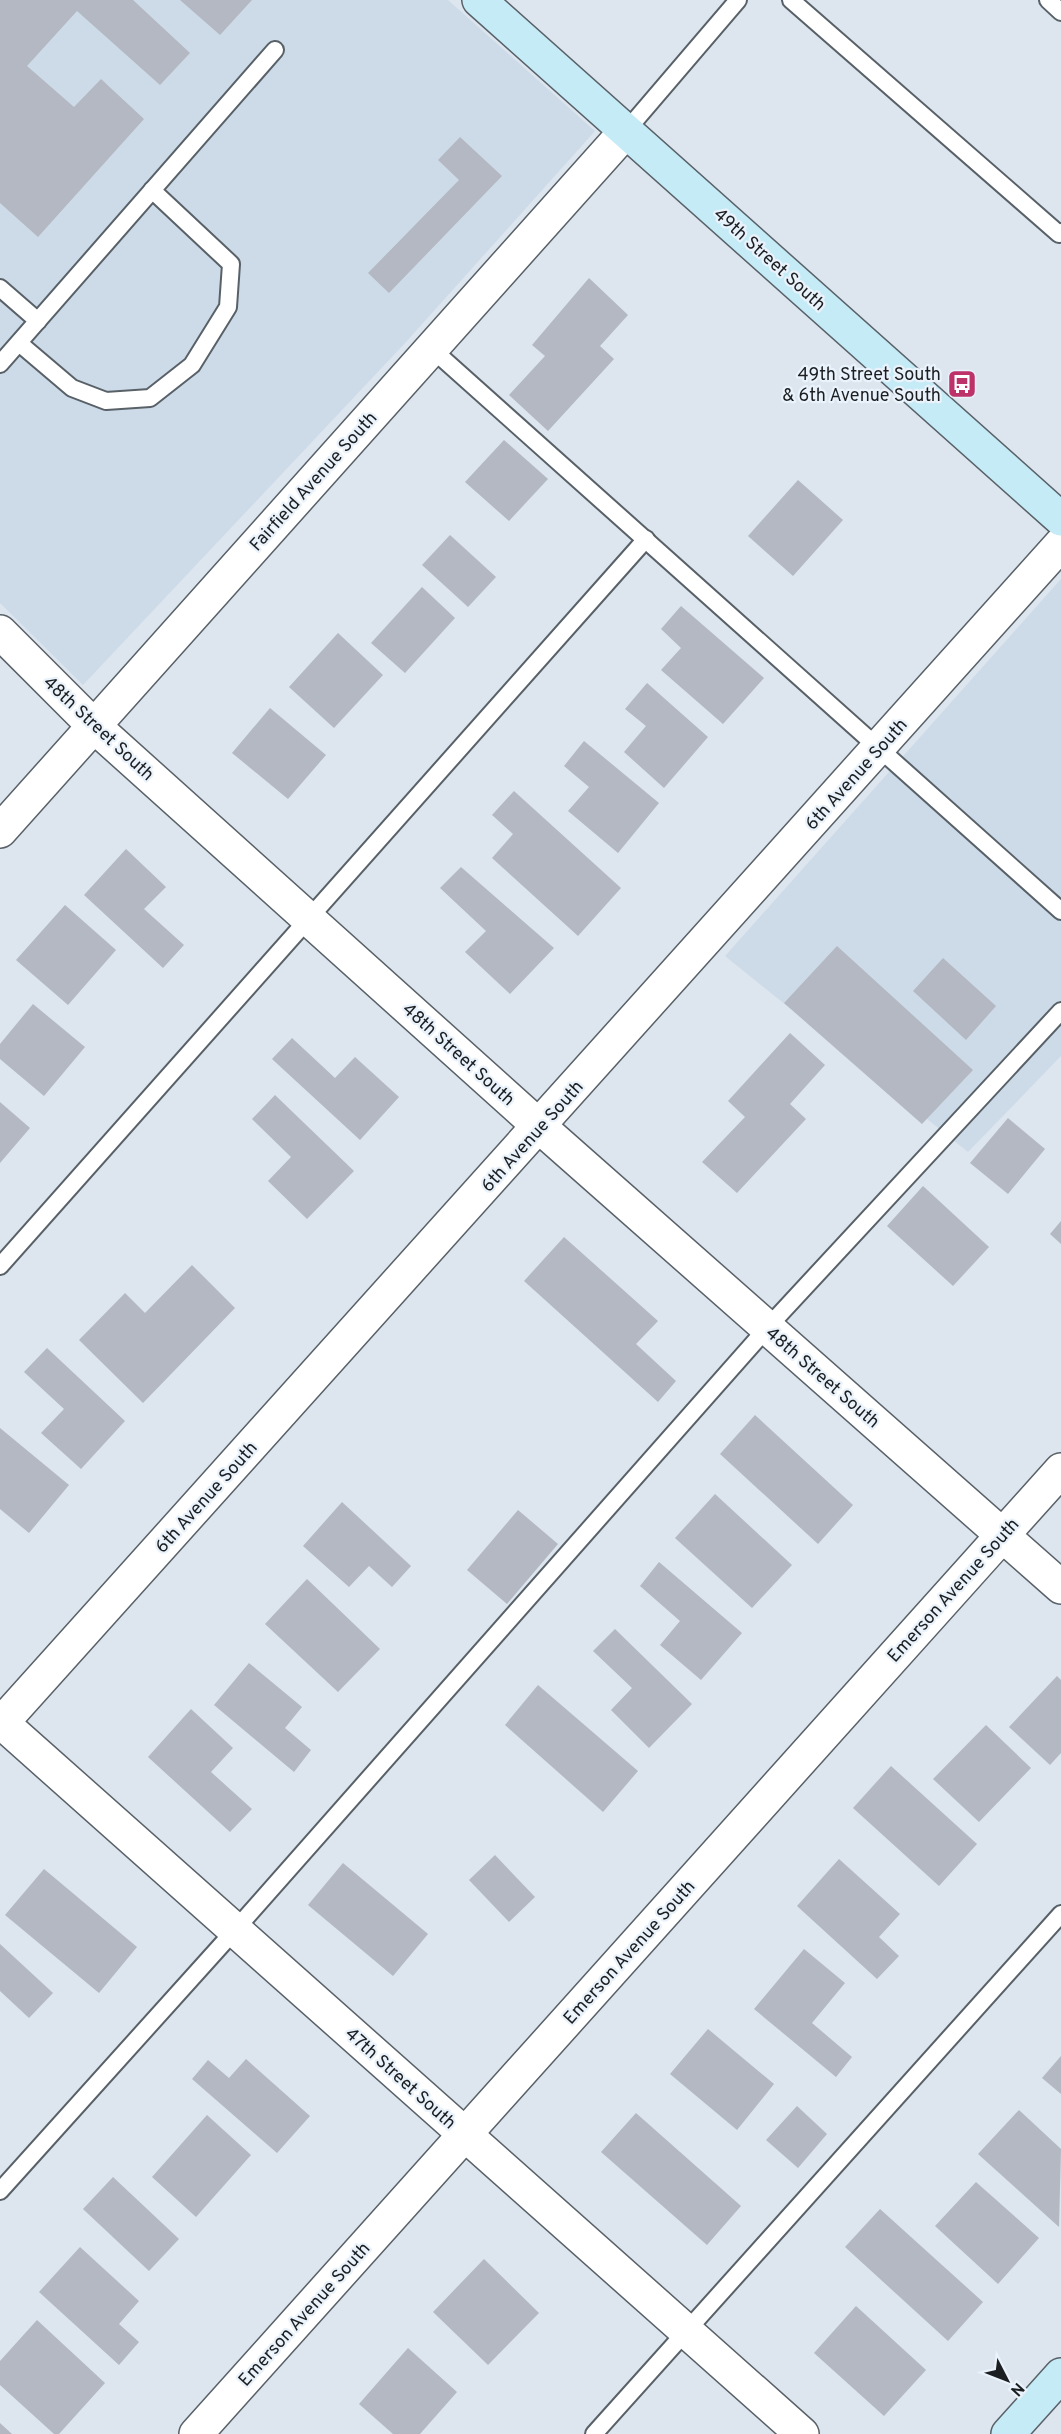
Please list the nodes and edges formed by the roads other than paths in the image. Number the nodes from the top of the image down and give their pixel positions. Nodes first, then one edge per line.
1 (479, 0) edge
2 (738, 0) edge
3 (791, 0) edge
4 (1048, 0) edge
5 (1061, 12) edge
6 (275, 50) dead end
7 (626, 131) junction
8 (152, 190) junction
9 (1061, 232) edge
10 (0, 288) edge
11 (38, 321) junction
12 (19, 343) junction
13 (432, 349) junction
14 (0, 364) edge
15 (1061, 519) edge
16 (646, 539) junction
17 (1061, 544) edge
18 (0, 632) edge
19 (94, 726) junction
20 (880, 747) junction
21 (0, 831) edge
22 (1061, 911) edge
23 (309, 919) junction
24 (1061, 1011) edge
25 (540, 1127) junction
26 (0, 1266) edge
27 (767, 1328) junction
28 (1061, 1470) edge
29 (1002, 1536) junction
30 (1061, 1587) edge
31 (1, 1723) edge
32 (1061, 1914) edge
33 (235, 1930) junction
34 (465, 2134) junction
35 (0, 2192) edge
36 (686, 2331) junction
37 (1061, 2375) edge
38 (196, 2434) edge
39 (594, 2434) edge
40 (802, 2434) edge
41 (1008, 2434) edge

1 - 7 main road, 49th Street South
2 - 7 lane
3 - 9 lane
4 - 5 lane
6 - 8 lane
7 - 13 street, Fairfield Avenue South
7 - 15 main road, 49th Street South
8 - 11 lane
8 - 12 lane
10 - 11 lane
11 - 12 lane
12 - 14 lane
13 - 16 lane
13 - 19 street, Fairfield Avenue South
16 - 20 lane
16 - 23 lane
17 - 20 street, 6th Avenue South
18 - 19 street, 48th Street South
19 - 21 street, Fairfield Avenue South
19 - 23 street, 48th Street South
20 - 22 lane
20 - 25 street, 6th Avenue South
23 - 25 street, 48th Street South
23 - 26 lane
24 - 27 lane
25 - 27 street, 48th Street South
25 - 31 street, 6th Avenue South
27 - 29 street, 48th Street South
27 - 33 lane
28 - 29 street, Emerson Avenue South
29 - 30 street, 48th Street South
29 - 34 street, Emerson Avenue South
31 - 33 street, 47th Street South
32 - 36 lane
33 - 34 street, 47th Street South
33 - 35 lane
34 - 36 street, 47th Street South
34 - 38 street, Emerson Avenue South
36 - 39 lane
36 - 40 street, 47th Street South
37 - 41 main road

